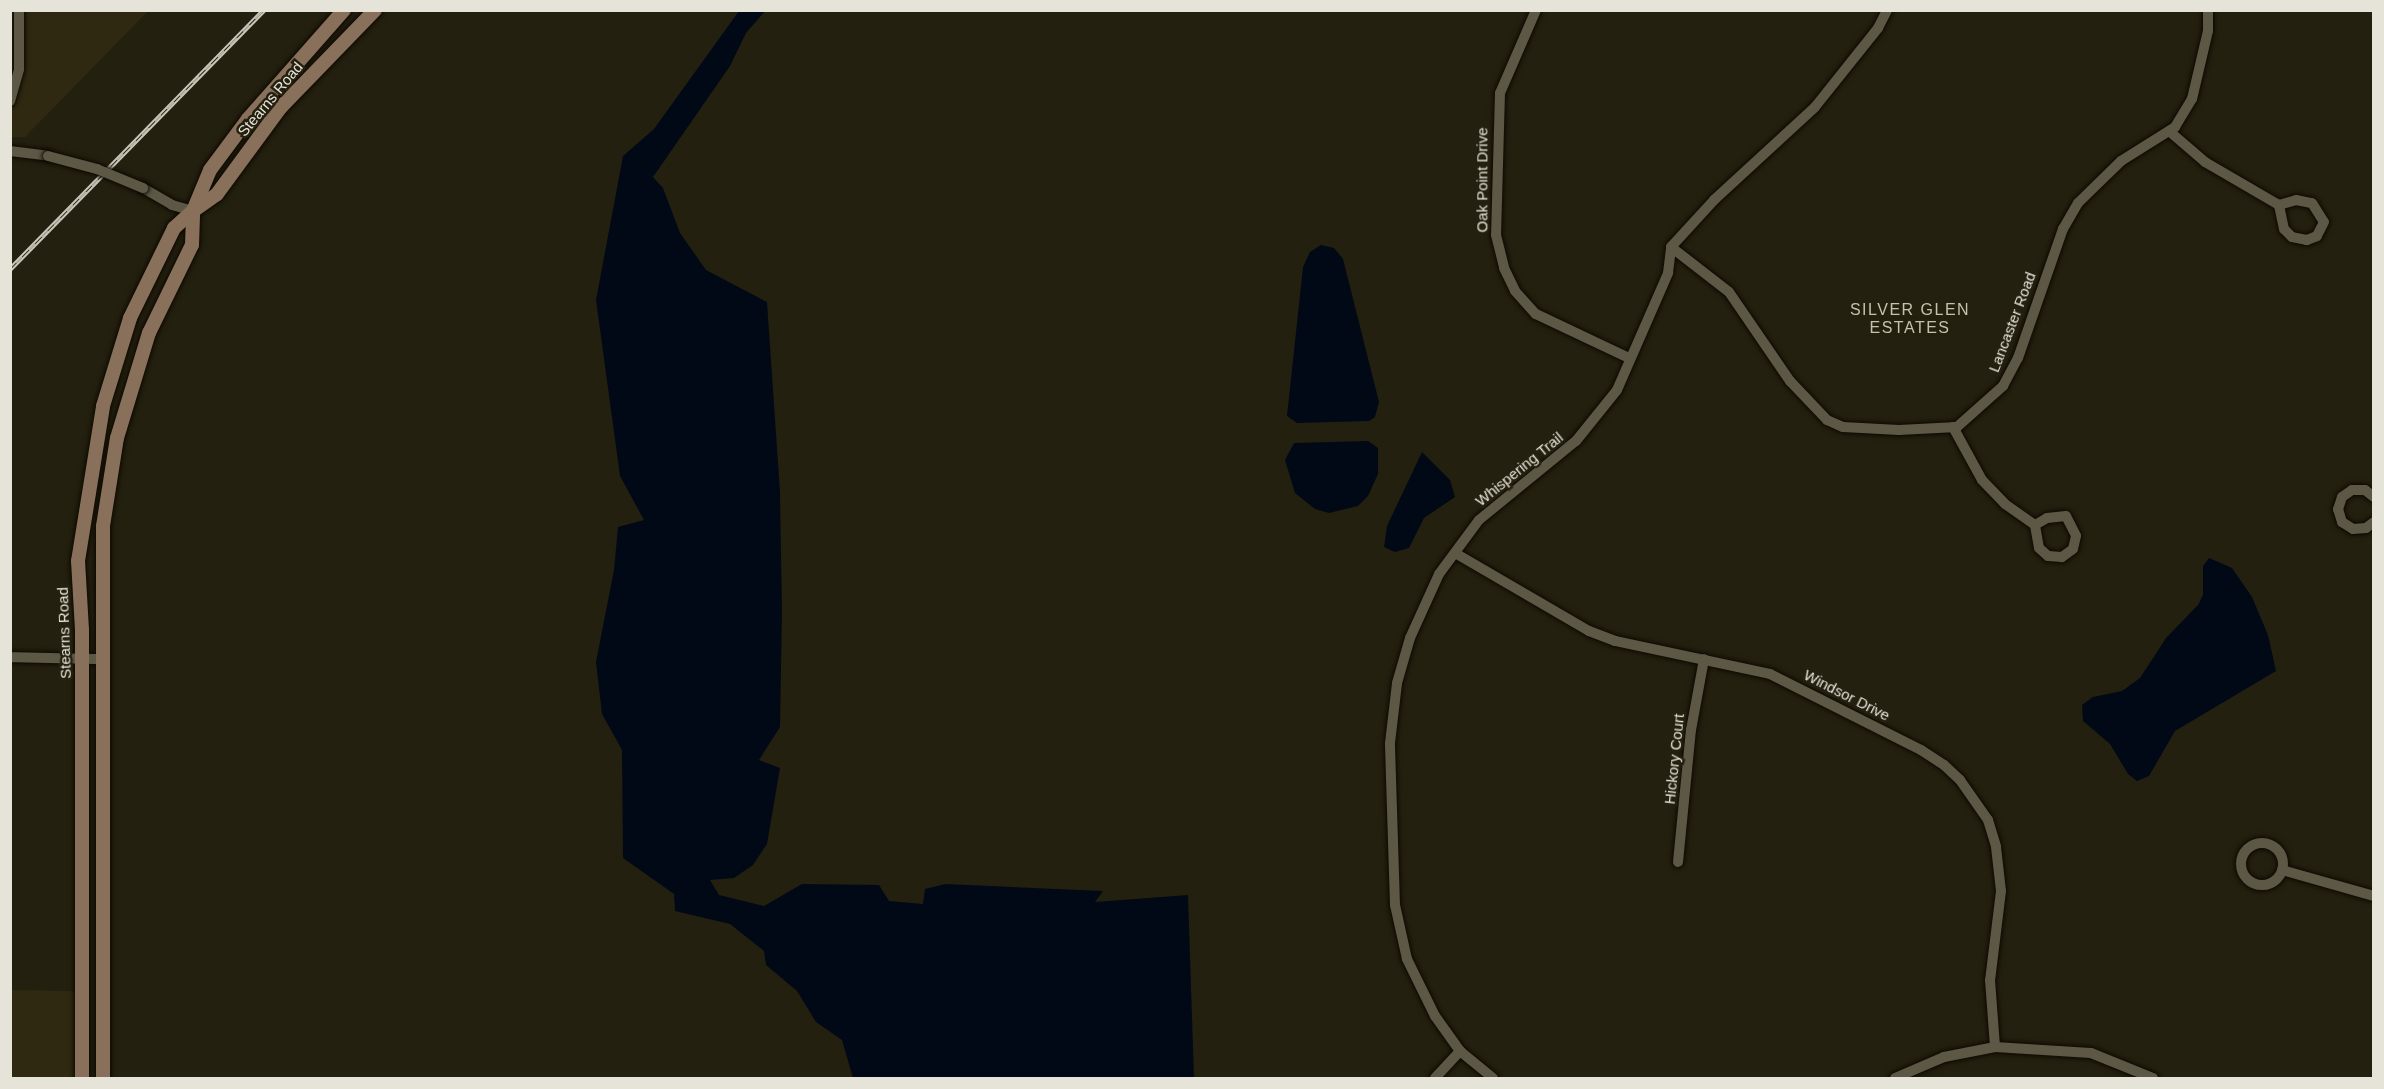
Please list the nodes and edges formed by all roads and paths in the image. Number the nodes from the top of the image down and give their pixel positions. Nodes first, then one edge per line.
1 (19, 10) edge
2 (344, 10) edge
3 (375, 10) edge
4 (1536, 10) edge
5 (1887, 10) edge
6 (2208, 10) edge
7 (10, 101) edge
8 (2169, 131) junction
9 (10, 151) edge
10 (2279, 205) junction
11 (194, 211) junction
12 (1671, 247) junction
13 (1629, 358) junction
14 (1953, 427) junction
15 (2372, 493) edge
16 (2373, 522) edge
17 (2035, 525) dead end
18 (1455, 553) junction
19 (10, 657) edge
20 (82, 658) junction
21 (101, 659) junction
22 (1704, 659) junction
23 (1678, 862) dead end
24 (2282, 870) dead end
25 (2373, 896) edge
26 (1995, 1047) junction
27 (1460, 1051) junction
28 (82, 1078) edge
29 (103, 1078) edge
30 (1435, 1078) edge
31 (1493, 1078) edge
32 (1895, 1078) edge
33 (2153, 1078) edge

1 - 7 street
2 - 11 main road, Stearns Road
3 - 11 main road, Stearns Road
4 - 13 street, Oak Point Drive
5 - 12 street
6 - 8 street, Lancaster Road
8 - 10 street
8 - 14 street, Lancaster Road
9 - 11 street, bridge
10 - 10 street
11 - 20 main road, Stearns Road
11 - 21 main road, Stearns Road
12 - 13 street, Whispering Trail
12 - 14 street
13 - 18 street, Whispering Trail
14 - 17 street
15 - 16 street
18 - 22 street, Windsor Drive
18 - 27 street, Whispering Trail
19 - 20 street
20 - 21 street
20 - 28 main road, Stearns Road
21 - 29 main road, Stearns Road
22 - 23 street, Hickory Court
22 - 26 street, Windsor Drive
24 - 25 street
26 - 32 street
26 - 33 street
27 - 30 street
27 - 31 street, Whispering Trail

